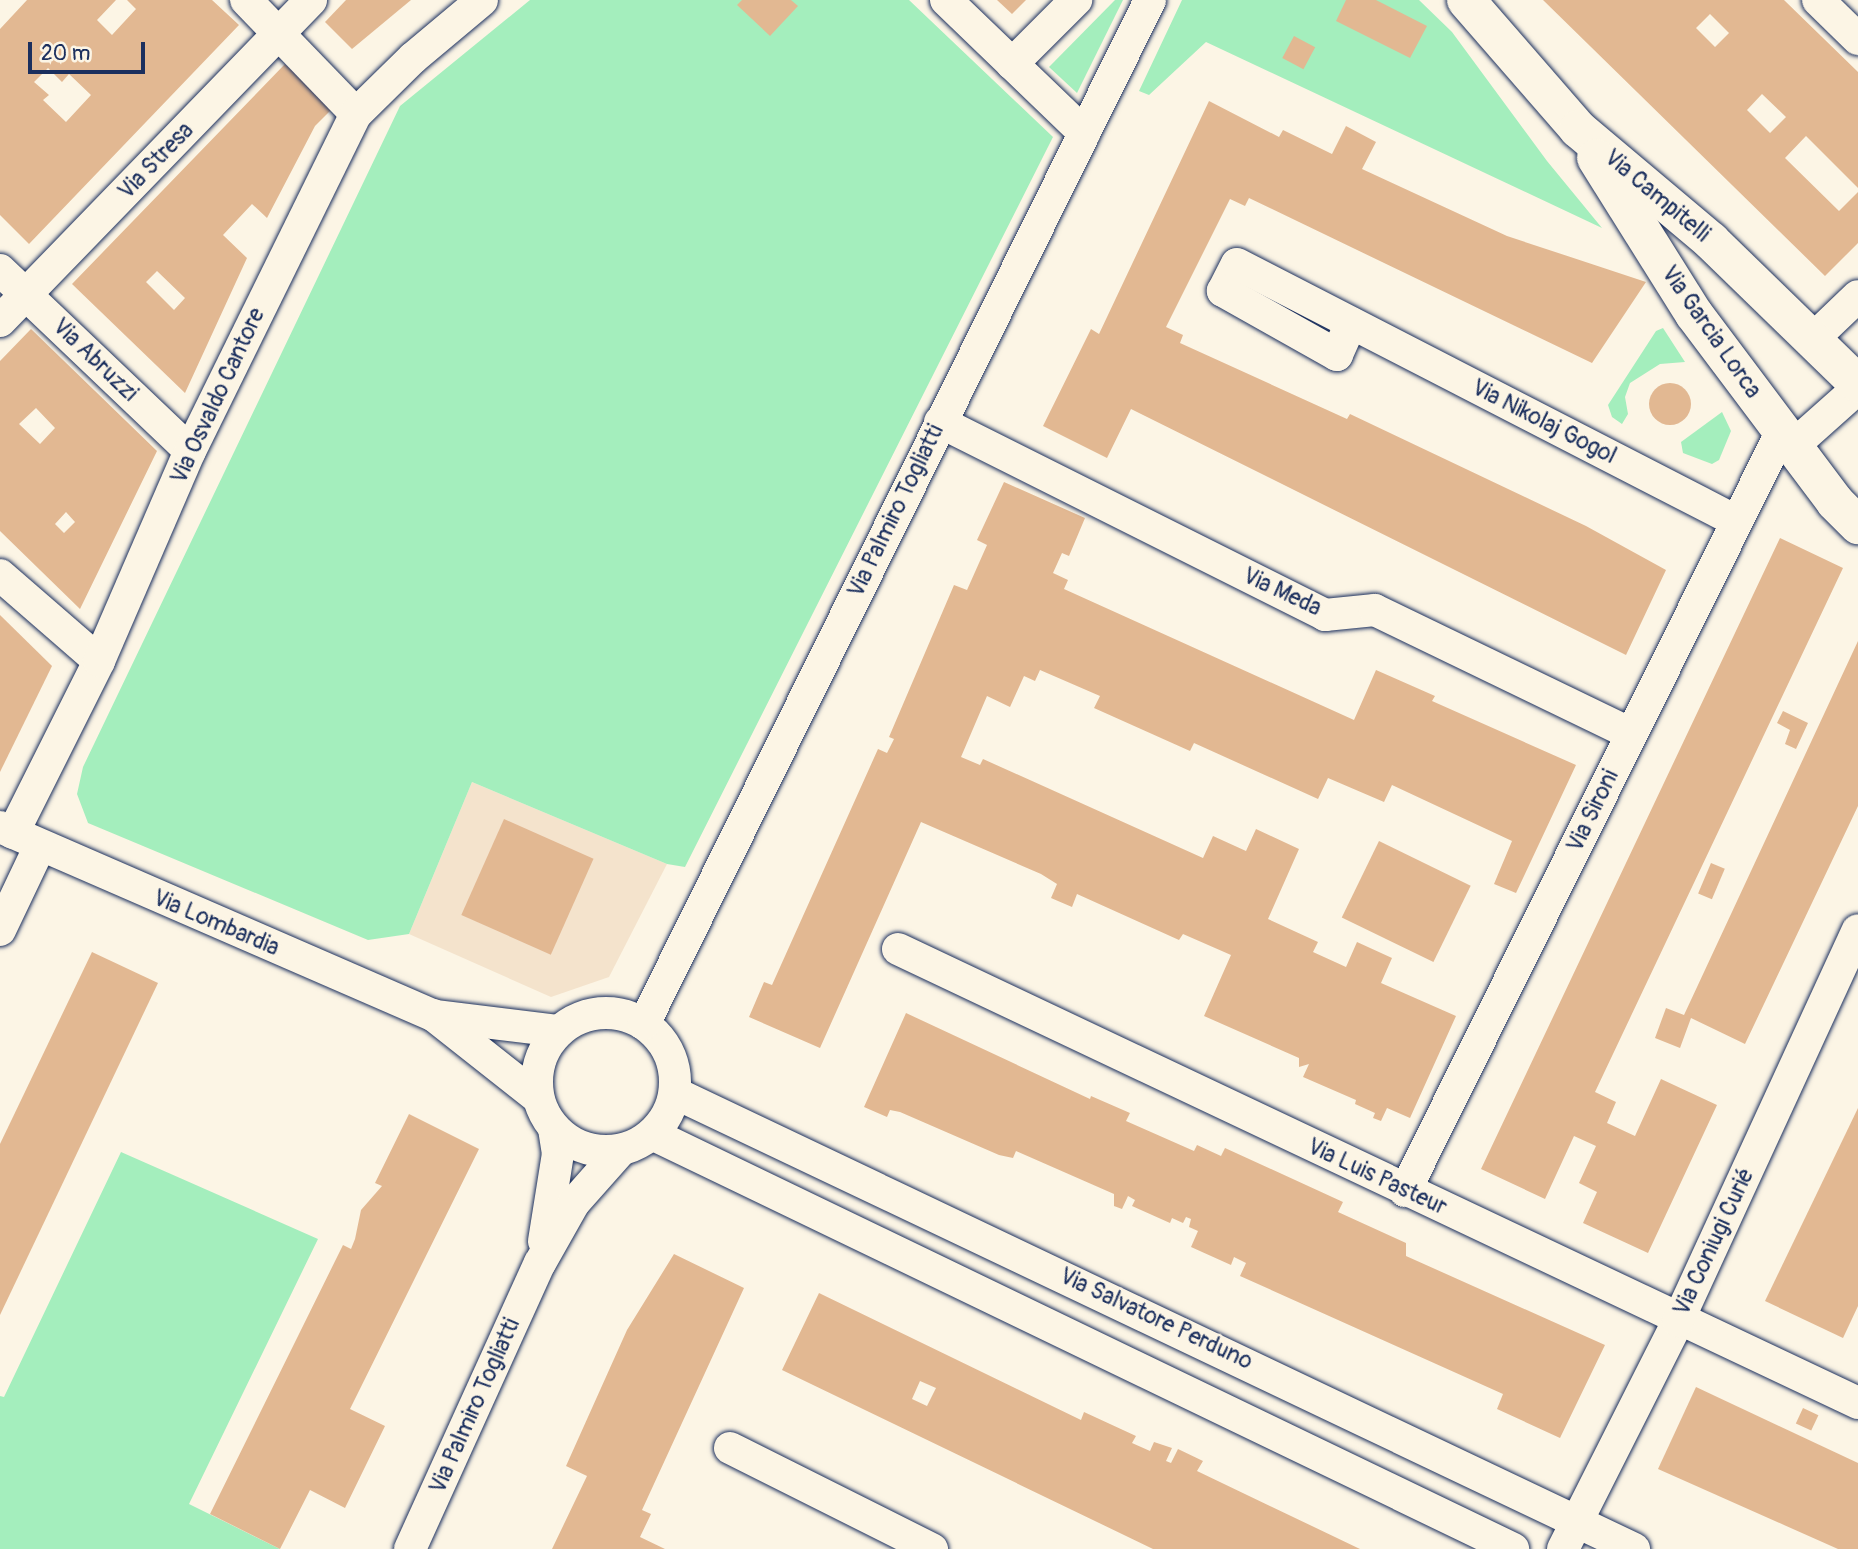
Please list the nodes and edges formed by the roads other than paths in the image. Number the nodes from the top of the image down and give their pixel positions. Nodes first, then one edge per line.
1 (246, 0) edge
2 (311, 0) edge
3 (482, 0) edge
4 (946, 0) edge
5 (1076, 0) edge
6 (1150, 0) edge
7 (1466, 0) edge
8 (1818, 0) edge
9 (280, 33) junction
10 (1858, 39) edge
11 (1012, 64) junction
12 (356, 114) junction
13 (1578, 129) junction
14 (1083, 133) junction
15 (0, 270) edge
16 (26, 295) junction
17 (1858, 296) edge
18 (0, 321) edge
19 (1351, 323) dead end
20 (1813, 339) junction
21 (1858, 386) edge
22 (940, 422) junction
23 (1787, 438) junction
24 (190, 451) junction
25 (1736, 521) junction
26 (1858, 525) edge
27 (0, 575) edge
28 (99, 661) junction
29 (1631, 734) junction
30 (17, 836) edge
31 (0, 930) edge
32 (1858, 930) edge
33 (898, 949) dead end
34 (433, 1016) junction
35 (644, 1024) junction
36 (559, 1031) junction
37 (675, 1093) junction
38 (537, 1097) junction
39 (554, 1129) junction
40 (652, 1134) junction
41 (620, 1150) junction
42 (1405, 1191) junction
43 (540, 1263) junction
44 (1678, 1321) junction
45 (1858, 1403) edge
46 (730, 1448) dead end
47 (1571, 1535) edge
48 (410, 1549) edge
49 (932, 1549) edge
50 (1513, 1549) edge
51 (1634, 1549) edge

1 - 9 street
2 - 9 street, Via Stresa
3 - 12 street, Via Osvaldo Cantore
4 - 11 street
5 - 11 street
6 - 14 street, Via Palmiro Togliatti
7 - 13 street, Via Campitelli
8 - 10 street
9 - 12 street
9 - 16 street, Via Stresa
11 - 14 street
12 - 24 street, Via Osvaldo Cantore
13 - 20 street, Via Campitelli
13 - 23 street, Via Garcia Lorca
14 - 22 street, Via Palmiro Togliatti
15 - 16 street, Via Abruzzi
16 - 18 street, Via Stresa
16 - 24 street, Via Abruzzi
17 - 20 street
19 - 25 street, Via Nikolaj Gogol
20 - 21 street, Via Campitelli
21 - 23 street
22 - 29 street, Via Meda
22 - 35 street, Via Palmiro Togliatti
23 - 25 street, Via Sironi
23 - 26 street, Via Garcia Lorca
24 - 28 street, Via Osvaldo Cantore
25 - 29 street, Via Sironi
27 - 28 street
28 - 30 street, Via Osvaldo Cantore
29 - 42 street, Via Sironi
30 - 31 street, Via Osvaldo Cantore
30 - 34 street, Via Lombardia
32 - 44 street, Via Coniugi Curié
33 - 42 street, Via Luis Pasteur
34 - 36 street, Via Lombardia
34 - 38 street, Via Lombardia
35 - 36 street
35 - 37 street
36 - 38 street
37 - 40 street
37 - 47 street, Via Salvatore Perduno
38 - 39 street
39 - 41 street
39 - 43 street, Via Palmiro Togliatti
40 - 41 street
40 - 50 street
41 - 43 street, Via Palmiro Togliatti
42 - 44 street, Via Luis Pasteur
43 - 48 street, Via Palmiro Togliatti
44 - 45 street, Via Luis Pasteur
44 - 47 street, Via Coniugi Curié
46 - 49 street
47 - 51 street, Via Salvatore Perduno

